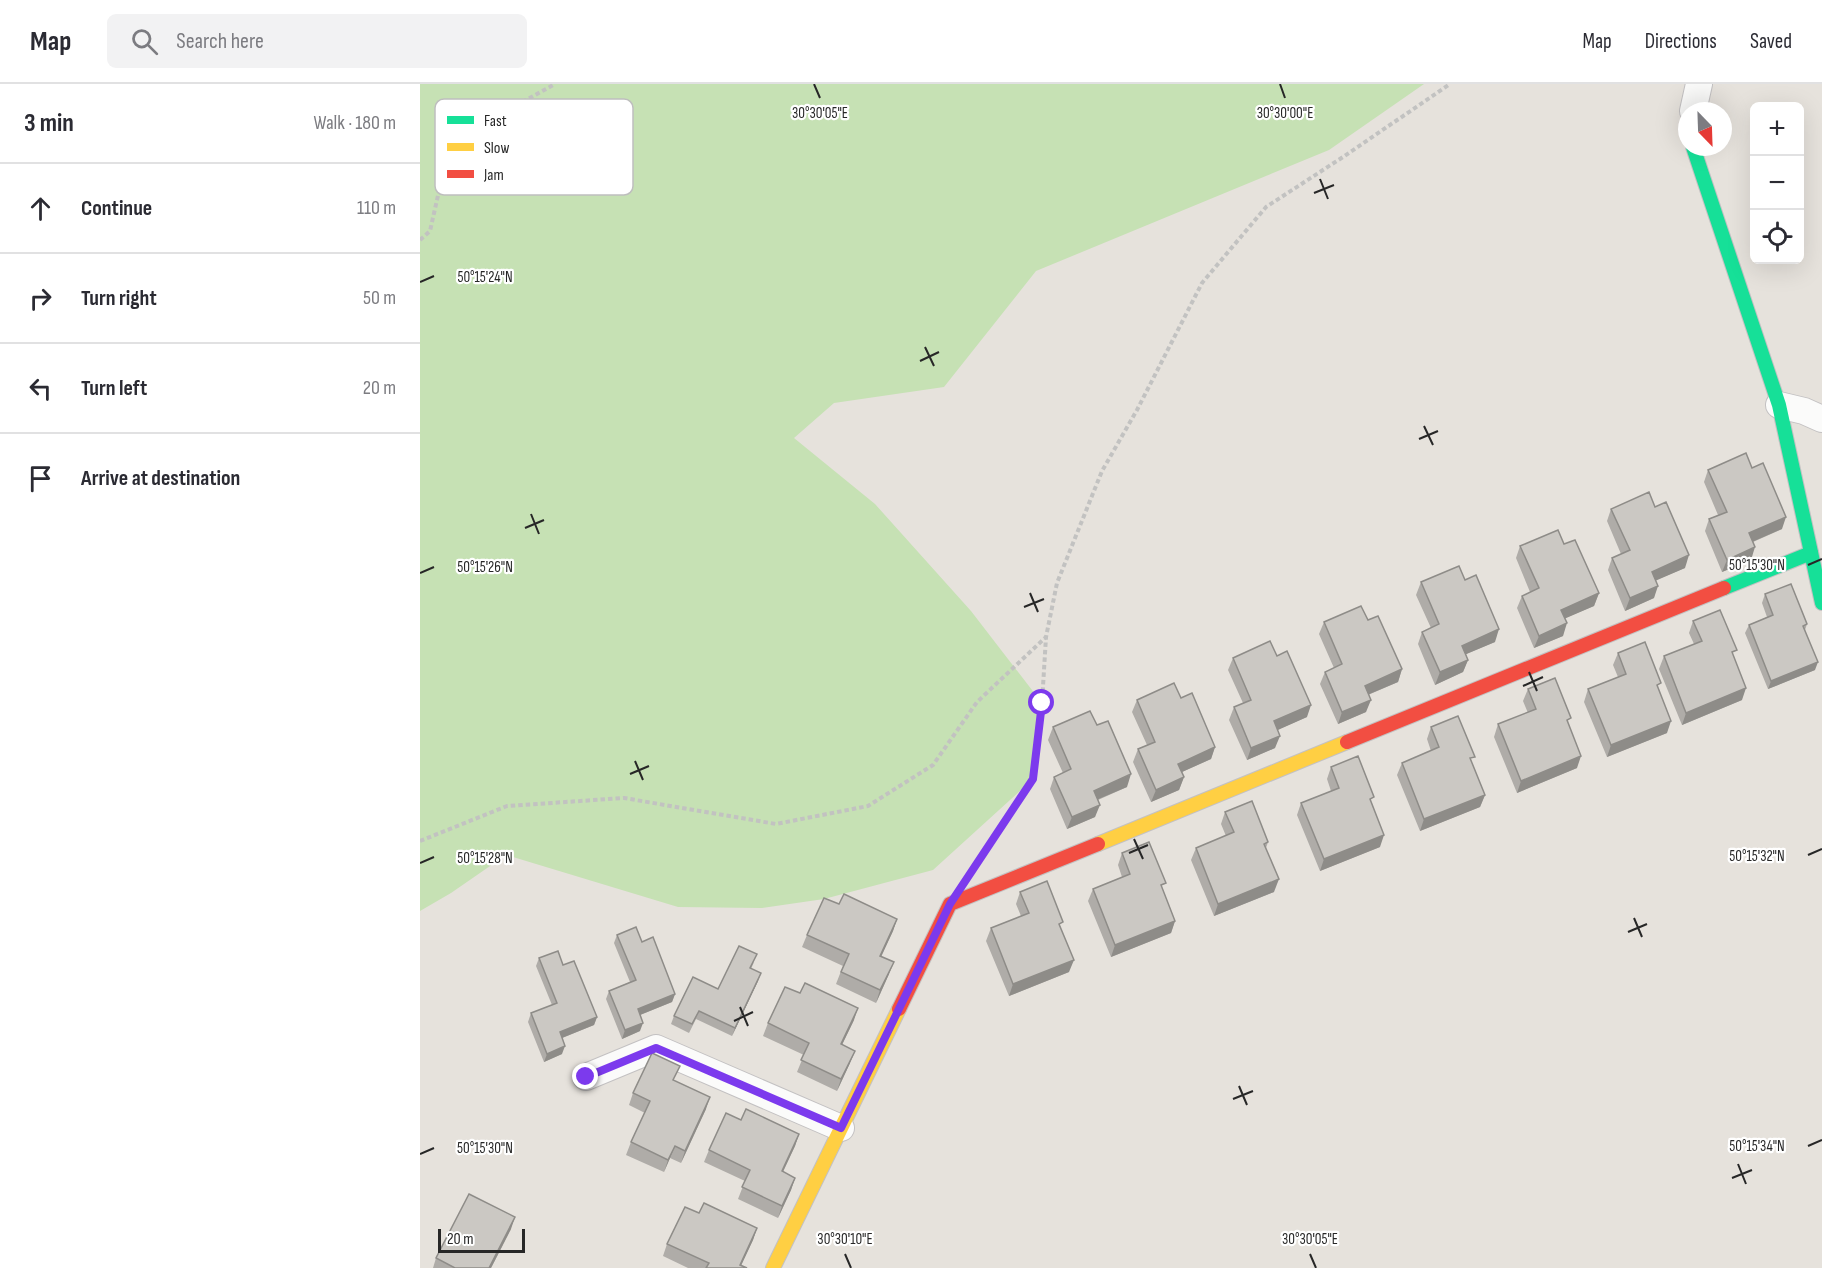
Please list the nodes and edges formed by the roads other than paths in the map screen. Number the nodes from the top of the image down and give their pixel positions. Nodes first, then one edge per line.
1 (1699, 84) edge
2 (1695, 102) edge
3 (1696, 156) edge
4 (1779, 405) junction
5 (1822, 419) edge
6 (1811, 553) junction
7 (1822, 603) edge
8 (586, 1077) dead end
9 (841, 1128) junction
10 (773, 1268) edge

1 - 2 street
3 - 4 street
4 - 5 street
4 - 6 street
6 - 7 street
6 - 9 street
8 - 9 street
9 - 10 street

